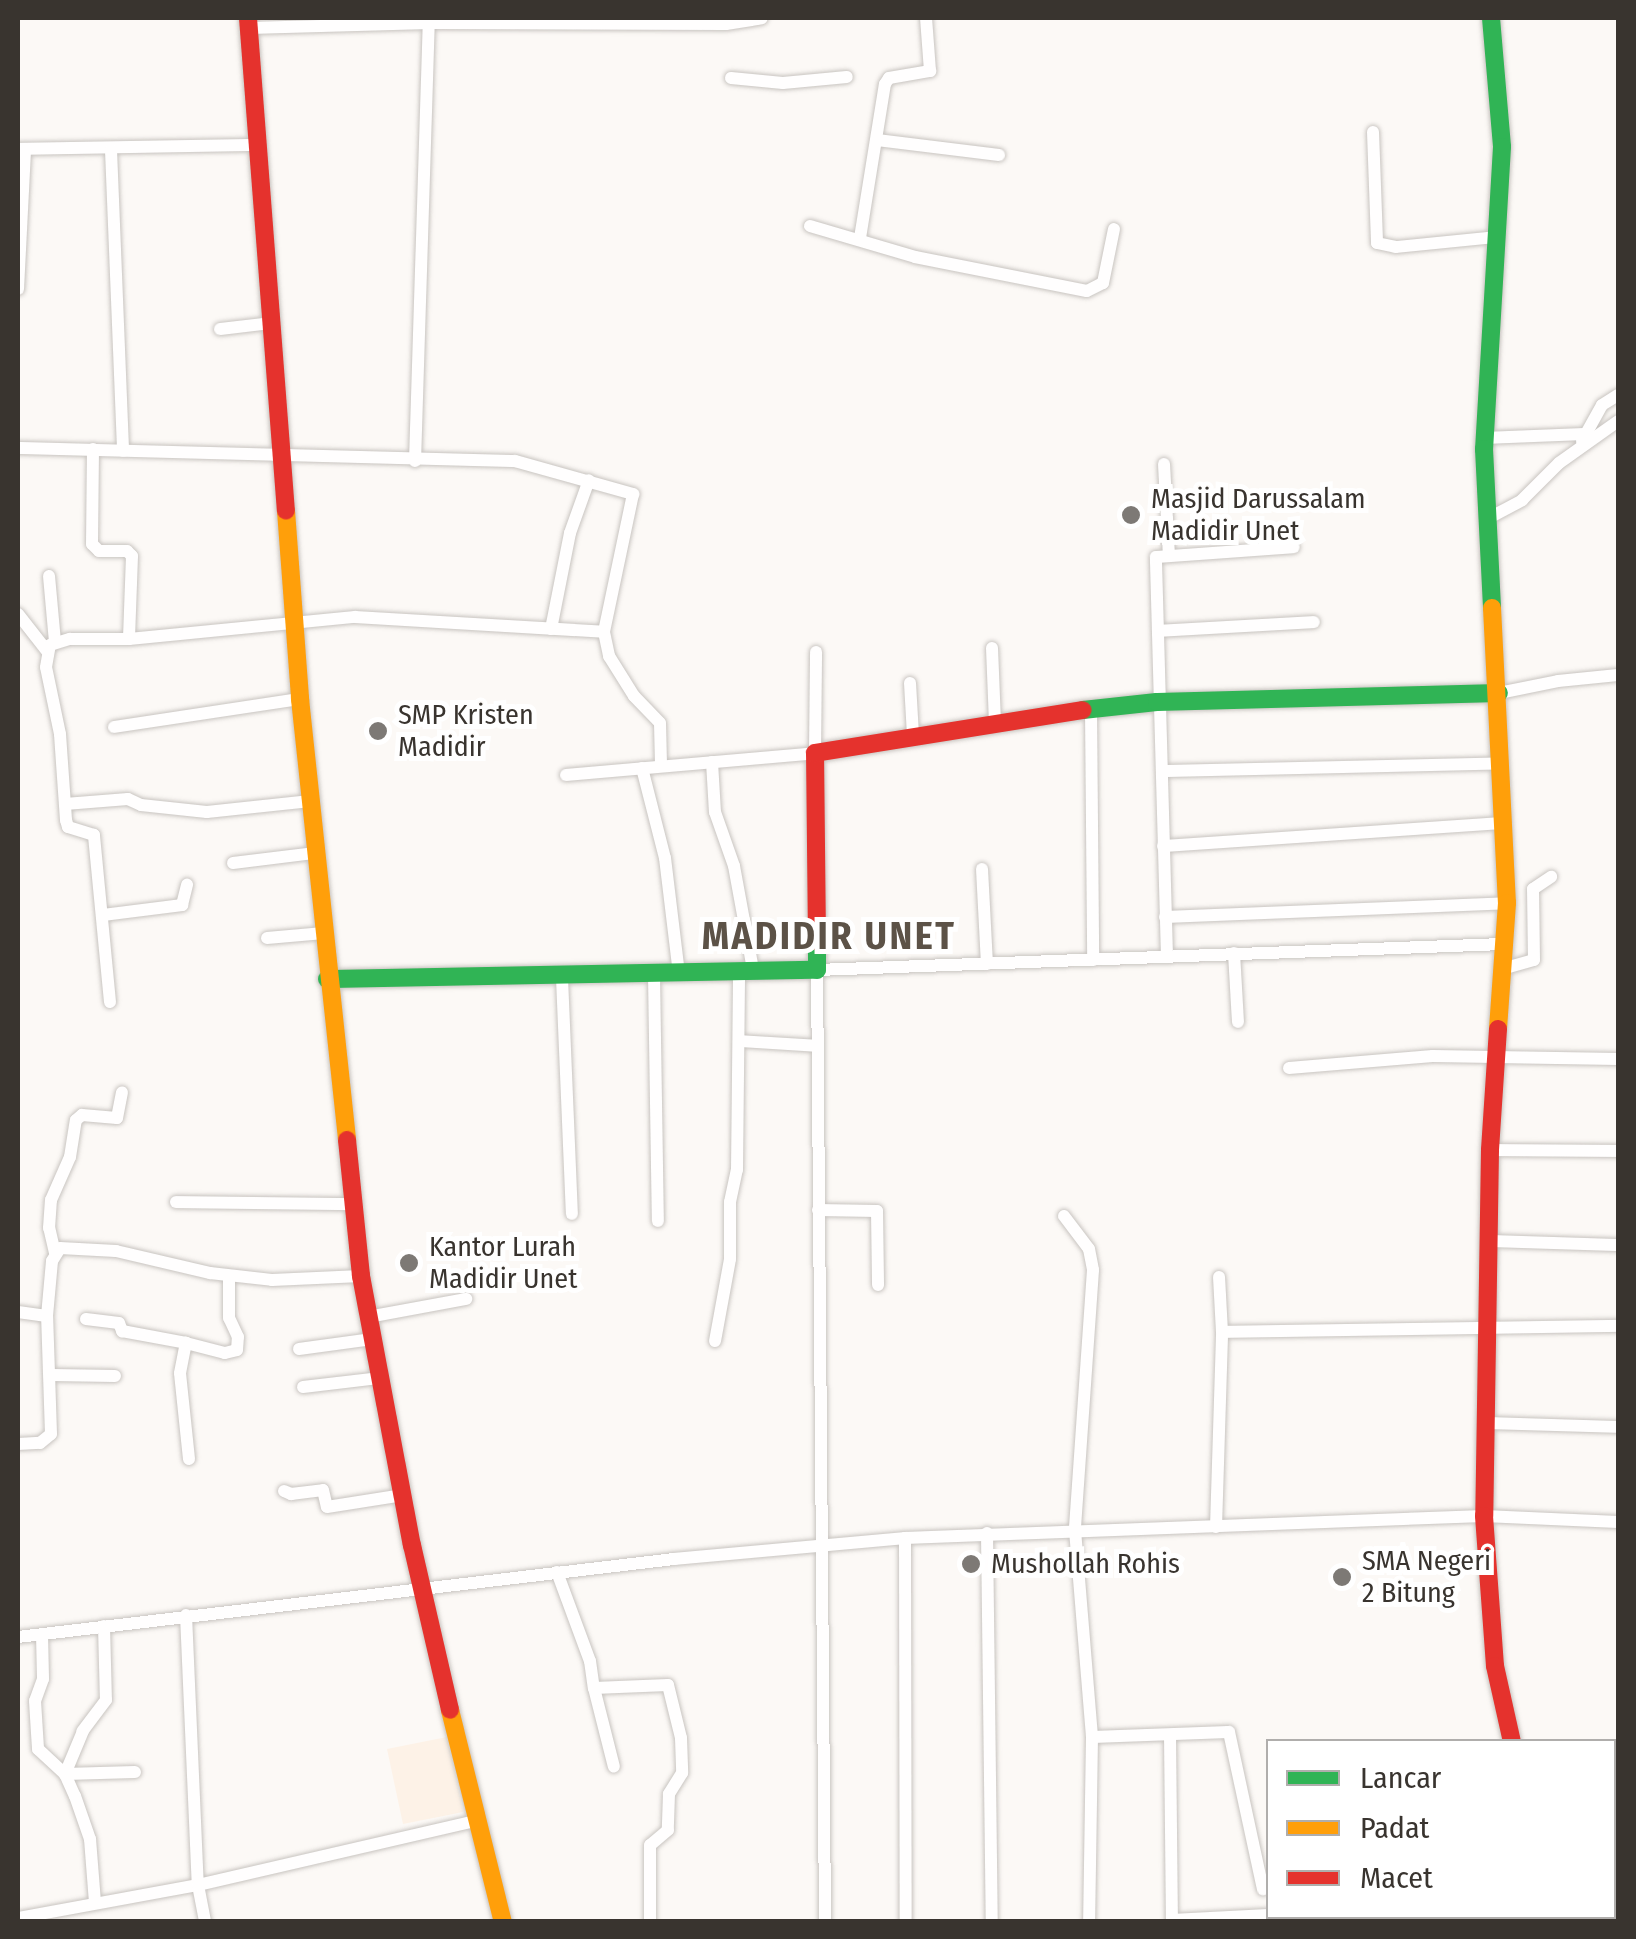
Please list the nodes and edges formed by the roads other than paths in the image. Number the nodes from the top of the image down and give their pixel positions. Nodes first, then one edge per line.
1 (762, 18) edge
2 (926, 18) edge
3 (1490, 18) edge
4 (668, 21) edge
5 (248, 23) edge
6 (428, 23) junction
7 (847, 77) dead end
8 (730, 78) dead end
9 (1373, 132) dead end
10 (877, 140) junction
11 (258, 145) junction
12 (21, 149) edge
13 (110, 150) junction
14 (999, 155) dead end
15 (810, 226) dead end
16 (1114, 229) dead end
17 (1497, 237) junction
18 (860, 238) junction
19 (18, 289) edge
20 (271, 323) junction
21 (220, 330) dead end
22 (1618, 395) edge
23 (1618, 421) edge
24 (1584, 434) junction
25 (1484, 438) junction
26 (18, 448) edge
27 (93, 449) junction
28 (123, 451) junction
29 (1578, 453) junction
30 (282, 456) junction
31 (415, 461) junction
32 (1164, 464) dead end
33 (589, 480) junction
34 (1487, 519) junction
35 (1294, 547) dead end
36 (1169, 556) junction
37 (48, 576) dead end
38 (18, 614) edge
39 (294, 622) junction
40 (1314, 622) dead end
41 (552, 629) junction
42 (1158, 631) junction
43 (604, 632) junction
44 (129, 639) junction
45 (51, 646) junction
46 (992, 648) dead end
47 (816, 652) dead end
48 (1618, 676) edge
49 (910, 683) dead end
50 (1500, 693) junction
51 (300, 699) junction
52 (1157, 702) junction
53 (1091, 709) junction
54 (995, 722) junction
55 (114, 727) dead end
56 (913, 735) junction
57 (815, 753) junction
58 (712, 762) junction
59 (1502, 764) junction
60 (661, 765) junction
61 (642, 768) junction
62 (1162, 771) junction
63 (566, 775) dead end
64 (310, 801) junction
65 (65, 804) junction
66 (1504, 823) junction
67 (1163, 846) junction
68 (315, 853) junction
69 (233, 863) dead end
70 (982, 870) dead end
71 (1550, 876) dead end
72 (187, 885) dead end
73 (1507, 903) junction
74 (102, 915) junction
75 (1165, 917) junction
76 (324, 933) junction
77 (267, 938) dead end
78 (1504, 944) junction
79 (1234, 953) junction
80 (1167, 956) junction
81 (1093, 960) junction
82 (987, 964) junction
83 (1502, 969) junction
84 (746, 970) junction
85 (817, 970) junction
86 (679, 974) junction
87 (654, 975) junction
88 (562, 978) junction
89 (327, 979) junction
90 (110, 1002) dead end
91 (1238, 1022) dead end
92 (739, 1041) junction
93 (818, 1046) junction
94 (1494, 1054) junction
95 (1618, 1059) edge
96 (1289, 1068) dead end
97 (122, 1092) dead end
98 (1490, 1150) junction
99 (1618, 1151) edge
100 (176, 1202) dead end
101 (352, 1204) junction
102 (818, 1210) junction
103 (572, 1214) dead end
104 (1064, 1216) dead end
105 (658, 1221) dead end
106 (1490, 1241) junction
107 (1618, 1244) edge
108 (54, 1254) junction
109 (228, 1276) junction
110 (361, 1276) junction
111 (1219, 1277) dead end
112 (878, 1285) dead end
113 (466, 1299) dead end
114 (18, 1312) edge
115 (47, 1316) junction
116 (368, 1318) junction
117 (86, 1320) dead end
118 (1618, 1326) edge
119 (1486, 1328) junction
120 (1222, 1332) junction
121 (372, 1339) junction
122 (716, 1340) dead end
123 (186, 1342) junction
124 (299, 1350) dead end
125 (52, 1375) junction
126 (116, 1376) dead end
127 (380, 1378) junction
128 (303, 1388) dead end
129 (1485, 1423) junction
130 (1618, 1426) edge
131 (18, 1444) edge
132 (189, 1460) dead end
133 (284, 1491) dead end
134 (403, 1495) junction
135 (1484, 1516) junction
136 (1618, 1522) edge
137 (1216, 1527) junction
138 (1075, 1530) junction
139 (987, 1533) junction
140 (905, 1538) junction
141 (820, 1544) junction
142 (556, 1572) junction
143 (422, 1588) junction
144 (186, 1615) junction
145 (104, 1626) junction
146 (42, 1634) junction
147 (18, 1637) edge
148 (594, 1688) junction
149 (1170, 1735) junction
150 (1092, 1737) junction
151 (1511, 1739) edge
152 (614, 1767) dead end
153 (135, 1772) dead end
154 (66, 1774) junction
155 (475, 1821) junction
156 (198, 1885) junction
157 (1263, 1889) dead end
158 (95, 1902) junction
159 (81, 1914) edge
160 (18, 1918) edge
161 (1266, 1918) edge
162 (1172, 1921) edge
163 (205, 1922) edge
164 (503, 1922) edge
165 (650, 1922) edge
166 (824, 1922) edge
167 (906, 1922) edge
168 (992, 1922) edge
169 (1089, 1922) edge

1 - 4 street
2 - 10 street
3 - 17 main road
4 - 6 street
5 - 6 street
5 - 11 main road
6 - 31 street
7 - 8 street
9 - 17 street
10 - 14 street
10 - 18 street
11 - 13 street
11 - 20 main road
12 - 13 street
12 - 19 street
13 - 28 street
15 - 18 street
16 - 18 street
17 - 25 main road
20 - 21 street
20 - 30 main road
22 - 24 street
23 - 29 street
24 - 25 street
24 - 29 street
25 - 34 main road
26 - 27 street
27 - 28 street
27 - 44 street
28 - 30 street
29 - 34 street
30 - 31 street
30 - 39 main road
31 - 33 street
32 - 36 street
33 - 41 street
33 - 43 street
34 - 50 main road
35 - 36 street
36 - 42 street
37 - 45 street
38 - 45 street
39 - 41 street
39 - 44 street
39 - 51 main road
40 - 42 street
41 - 43 street
42 - 52 street
43 - 60 street
44 - 45 street
45 - 65 street
46 - 54 street
47 - 57 street
48 - 50 street
49 - 56 street
50 - 52 main road
50 - 59 main road
51 - 55 street
51 - 64 main road
52 - 53 main road
52 - 62 street
53 - 54 main road
53 - 81 street
54 - 56 main road
56 - 57 main road
57 - 58 street
57 - 85 main road
58 - 60 street
58 - 84 street
59 - 62 street
59 - 66 main road
60 - 61 street
61 - 63 street
61 - 86 street
62 - 67 street
64 - 65 street
64 - 68 main road
65 - 74 street
66 - 67 street
66 - 73 main road
67 - 75 street
68 - 69 street
68 - 76 main road
70 - 82 street
71 - 83 street
72 - 74 street
73 - 75 street
73 - 78 main road
74 - 90 street
75 - 80 street
76 - 77 street
76 - 89 main road
78 - 79 street
78 - 83 main road
79 - 80 street
79 - 91 street
80 - 81 street
81 - 82 street
82 - 85 street
83 - 94 main road
84 - 85 main road
84 - 86 main road
84 - 92 street
85 - 93 street
86 - 87 main road
87 - 88 main road
87 - 105 street
88 - 89 main road
88 - 103 street
89 - 101 main road
92 - 93 street
92 - 122 street
93 - 102 street
94 - 95 street
94 - 96 street
94 - 98 main road
97 - 108 street
98 - 99 street
98 - 106 main road
100 - 101 street
101 - 110 main road
102 - 112 street
102 - 141 street
104 - 138 street
106 - 107 street
106 - 119 main road
108 - 109 street
108 - 115 street
109 - 110 street
109 - 123 street
110 - 116 main road
111 - 120 street
113 - 116 street
114 - 115 street
115 - 125 street
116 - 121 main road
117 - 123 street
118 - 119 street
119 - 120 street
119 - 129 main road
120 - 137 street
121 - 124 street
121 - 127 main road
123 - 132 street
125 - 126 street
125 - 131 street
127 - 128 street
127 - 134 main road
129 - 130 street
129 - 135 main road
133 - 134 street
134 - 143 main road
135 - 136 street
135 - 137 street
135 - 151 main road
137 - 138 street
138 - 139 street
138 - 150 street
139 - 140 street
139 - 168 street
140 - 141 street
140 - 167 street
141 - 142 street
141 - 166 street
142 - 143 street
142 - 148 street
143 - 144 street
143 - 155 main road
144 - 145 street
144 - 156 street
145 - 146 street
145 - 154 street
146 - 147 street
146 - 154 street
148 - 152 street
148 - 165 street
149 - 150 street
149 - 157 street
149 - 162 street
150 - 169 street
153 - 154 street
154 - 158 street
155 - 156 street
155 - 164 main road
156 - 158 street
156 - 163 street
158 - 159 street
159 - 160 street
161 - 162 street

